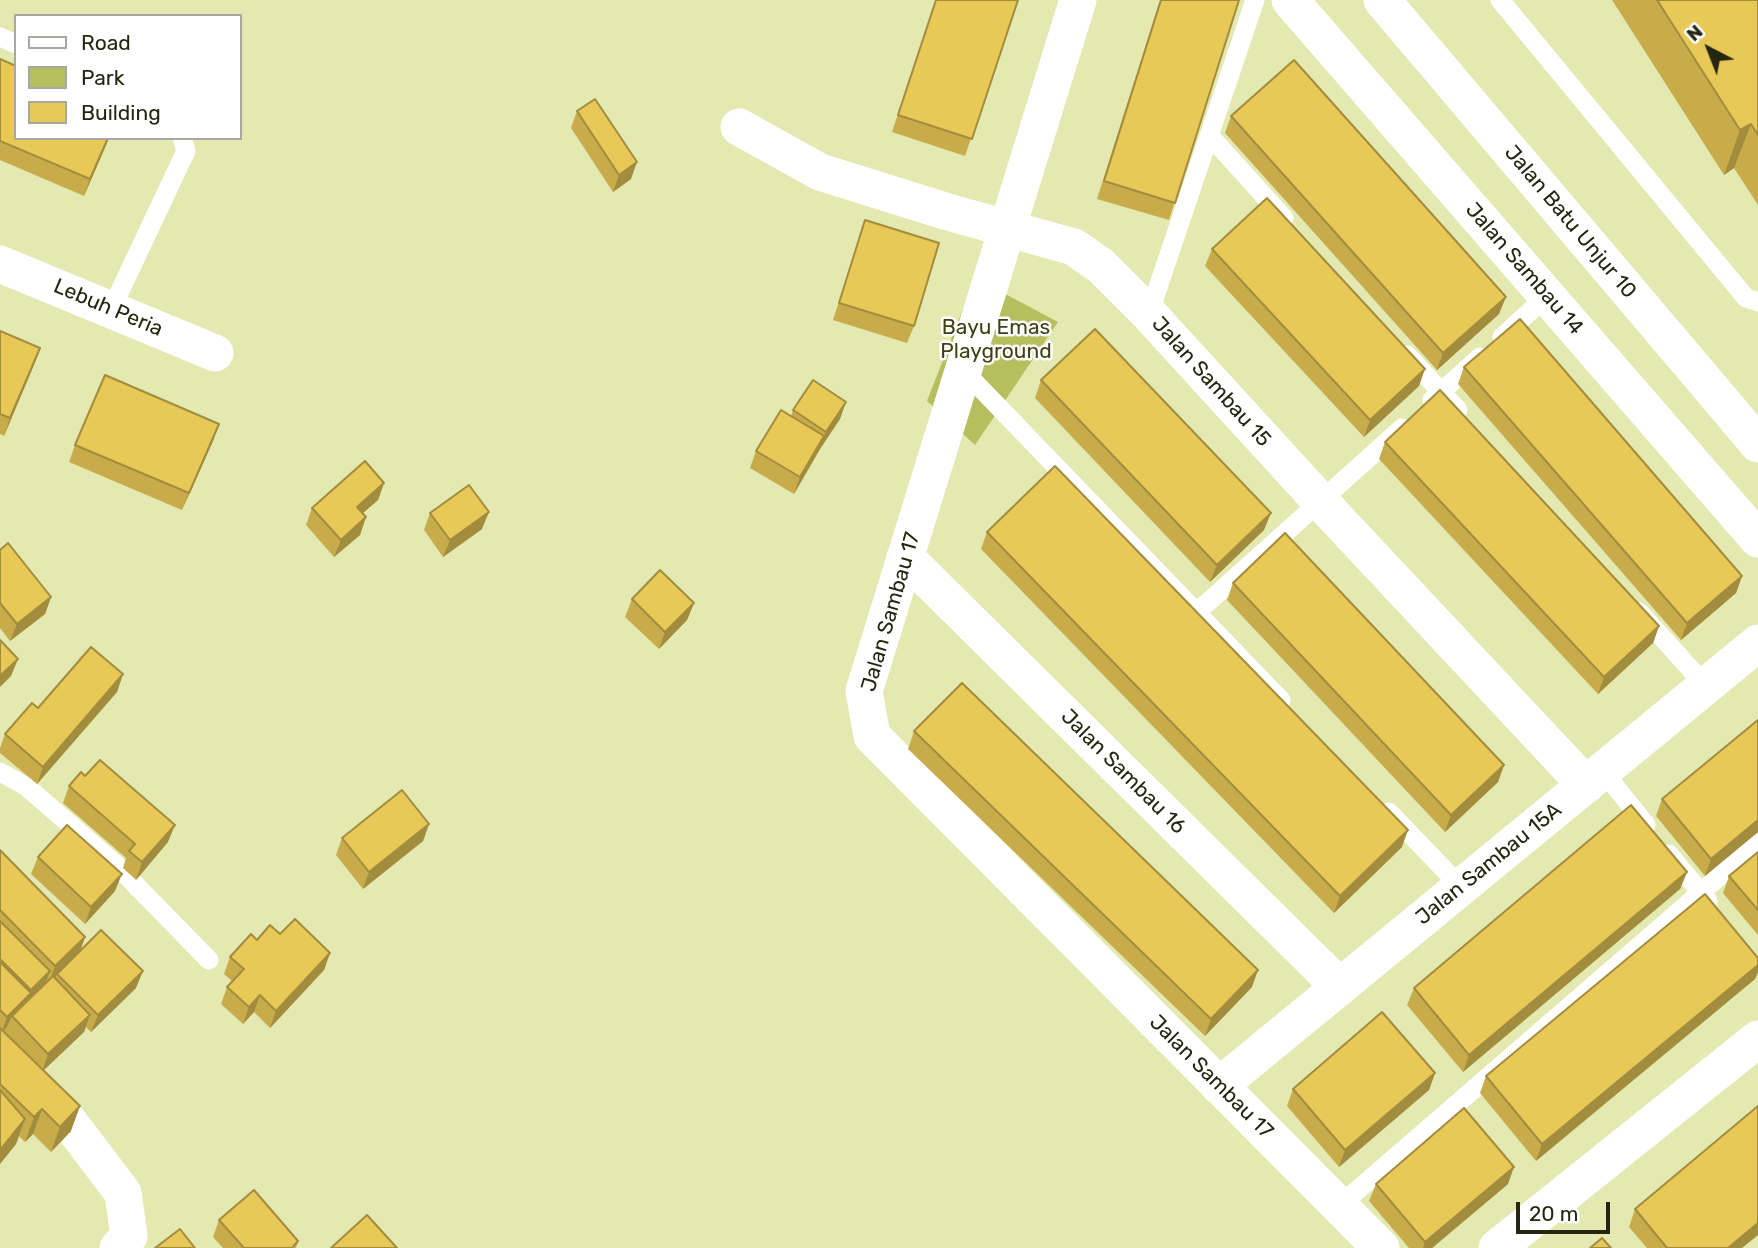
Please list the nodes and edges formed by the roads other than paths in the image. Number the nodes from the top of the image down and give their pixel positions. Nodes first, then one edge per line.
1 (1078, 0) edge
2 (1255, 0) edge
3 (1290, 0) edge
4 (1382, 0) edge
5 (1500, 0) edge
6 (739, 127) dead end
7 (1210, 136) junction
8 (183, 140) edge
9 (1293, 228) edge
10 (1007, 229) junction
11 (0, 264) edge
12 (1548, 296) junction
13 (1758, 302) edge
14 (111, 310) junction
15 (1149, 314) junction
16 (1395, 341) edge
17 (215, 353) dead end
18 (964, 370) junction
19 (1441, 392) junction
20 (1468, 422) edge
21 (1758, 444) edge
22 (1320, 501) junction
23 (1758, 539) edge
24 (905, 557) junction
25 (1624, 595) edge
26 (1197, 612) junction
27 (1758, 643) edge
28 (1706, 686) junction
29 (1291, 710) edge
30 (0, 772) edge
31 (1595, 778) junction
32 (1376, 799) edge
33 (1758, 843) edge
34 (1461, 887) junction
35 (1700, 892) junction
36 (1717, 911) edge
37 (209, 960) dead end
38 (1339, 987) junction
39 (1758, 1039) edge
40 (0, 1056) edge
41 (1219, 1086) junction
42 (1339, 1206) junction
43 (118, 1248) edge
44 (1381, 1248) edge
45 (1497, 1248) edge

1 - 10 street, Jalan Sambau 17
2 - 7 lane
3 - 12 street, Jalan Sambau 14
4 - 21 street, Jalan Batu Unjur 10
5 - 13 lane
6 - 10 street, Jalan Sambau 15
7 - 9 lane
7 - 15 lane
8 - 14 lane
10 - 15 street, Jalan Sambau 15
10 - 18 street, Jalan Sambau 17
11 - 14 street, Lebuh Peria
12 - 19 lane
12 - 23 street, Jalan Sambau 14
14 - 17 street, Lebuh Peria
15 - 22 street, Jalan Sambau 15
16 - 19 lane
18 - 24 street, Jalan Sambau 17
18 - 26 lane
19 - 20 lane
19 - 22 lane
22 - 26 lane
22 - 31 street, Jalan Sambau 15
24 - 38 street, Jalan Sambau 16
24 - 41 street, Jalan Sambau 17
25 - 28 lane
26 - 29 lane
27 - 28 street, Jalan Sambau 15A
28 - 31 street, Jalan Sambau 15A
30 - 37 lane
31 - 34 street, Jalan Sambau 15A
31 - 35 lane
32 - 34 lane
33 - 35 lane
34 - 38 street, Jalan Sambau 15A
35 - 36 lane
35 - 42 lane
38 - 41 street, Jalan Sambau 15A
39 - 45 street
40 - 43 street
41 - 42 street, Jalan Sambau 17
42 - 44 street, Jalan Sambau 17

